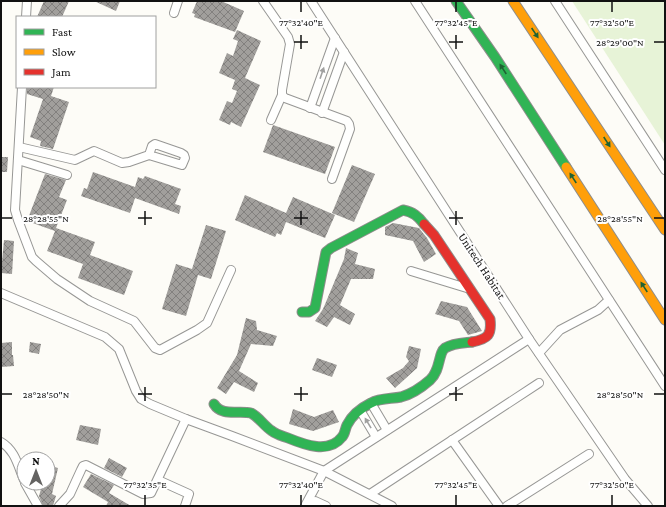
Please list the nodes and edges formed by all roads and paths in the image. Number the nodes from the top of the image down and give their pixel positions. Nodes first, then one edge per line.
1 (27, 1) edge
2 (178, 1) edge
3 (263, 1) edge
4 (311, 1) edge
5 (415, 1) edge
6 (456, 1) edge
7 (513, 1) edge
8 (554, 1) edge
9 (174, 13) dead end
10 (26, 16) edge
11 (335, 38) junction
12 (344, 52) junction
13 (22, 88) edge
14 (282, 95) junction
15 (310, 108) junction
16 (322, 113) junction
17 (271, 120) dead end
18 (19, 146) junction
19 (149, 155) dead end
20 (18, 160) junction
21 (665, 170) edge
22 (67, 175) dead end
23 (332, 179) dead end
24 (665, 230) edge
25 (231, 270) dead end
26 (411, 271) dead end
27 (470, 289) junction
28 (1, 293) edge
29 (608, 300) junction
30 (302, 312) dead end
31 (665, 320) edge
32 (529, 339) junction
33 (539, 353) junction
34 (538, 383) dead end
35 (665, 386) edge
36 (214, 404) dead end
37 (371, 404) junction
38 (360, 410) junction
39 (186, 419) junction
40 (387, 430) junction
41 (376, 437) junction
42 (452, 440) junction
43 (1, 442) edge
44 (589, 454) dead end
45 (16, 461) edge
46 (324, 471) junction
47 (158, 480) junction
48 (30, 491) edge
49 (370, 494) junction
50 (38, 506) edge
51 (59, 506) edge
52 (185, 506) edge
53 (305, 506) edge
54 (312, 506) edge
55 (326, 506) edge
56 (392, 506) edge
57 (499, 506) edge
58 (506, 506) edge
59 (648, 506) edge

1 - 10 street
2 - 9 street
3 - 14 street
4 - 11 street, Unitech Habitat
5 - 29 street
31 -> 6 street
7 -> 24 street
8 - 21 street
11 - 12 street, Unitech Habitat
15 -> 11 street
12 - 16 street
12 - 32 street, Unitech Habitat
13 - 18 street
14 - 15 street
14 - 17 street
15 - 16 street
16 - 23 street
18 - 19 street
18 - 20 street
20 - 22 street
20 - 25 street
26 - 27 street
27 - 30 street
27 - 37 street
28 - 39 street
29 - 33 street
29 - 35 street
32 - 33 street, Unitech Habitat
32 - 40 street
33 - 59 street, Unitech Habitat
34 - 42 street
36 - 38 street
37 - 38 street
37 - 40 street
41 -> 38 street
39 - 46 street
39 - 47 street
40 - 41 street
41 - 46 street
42 - 49 street
42 - 57 street
43 - 45 street
44 - 58 street
46 - 49 street
46 - 53 street
47 - 51 street
47 - 52 street
48 - 50 street
49 - 56 street
54 - 55 street

